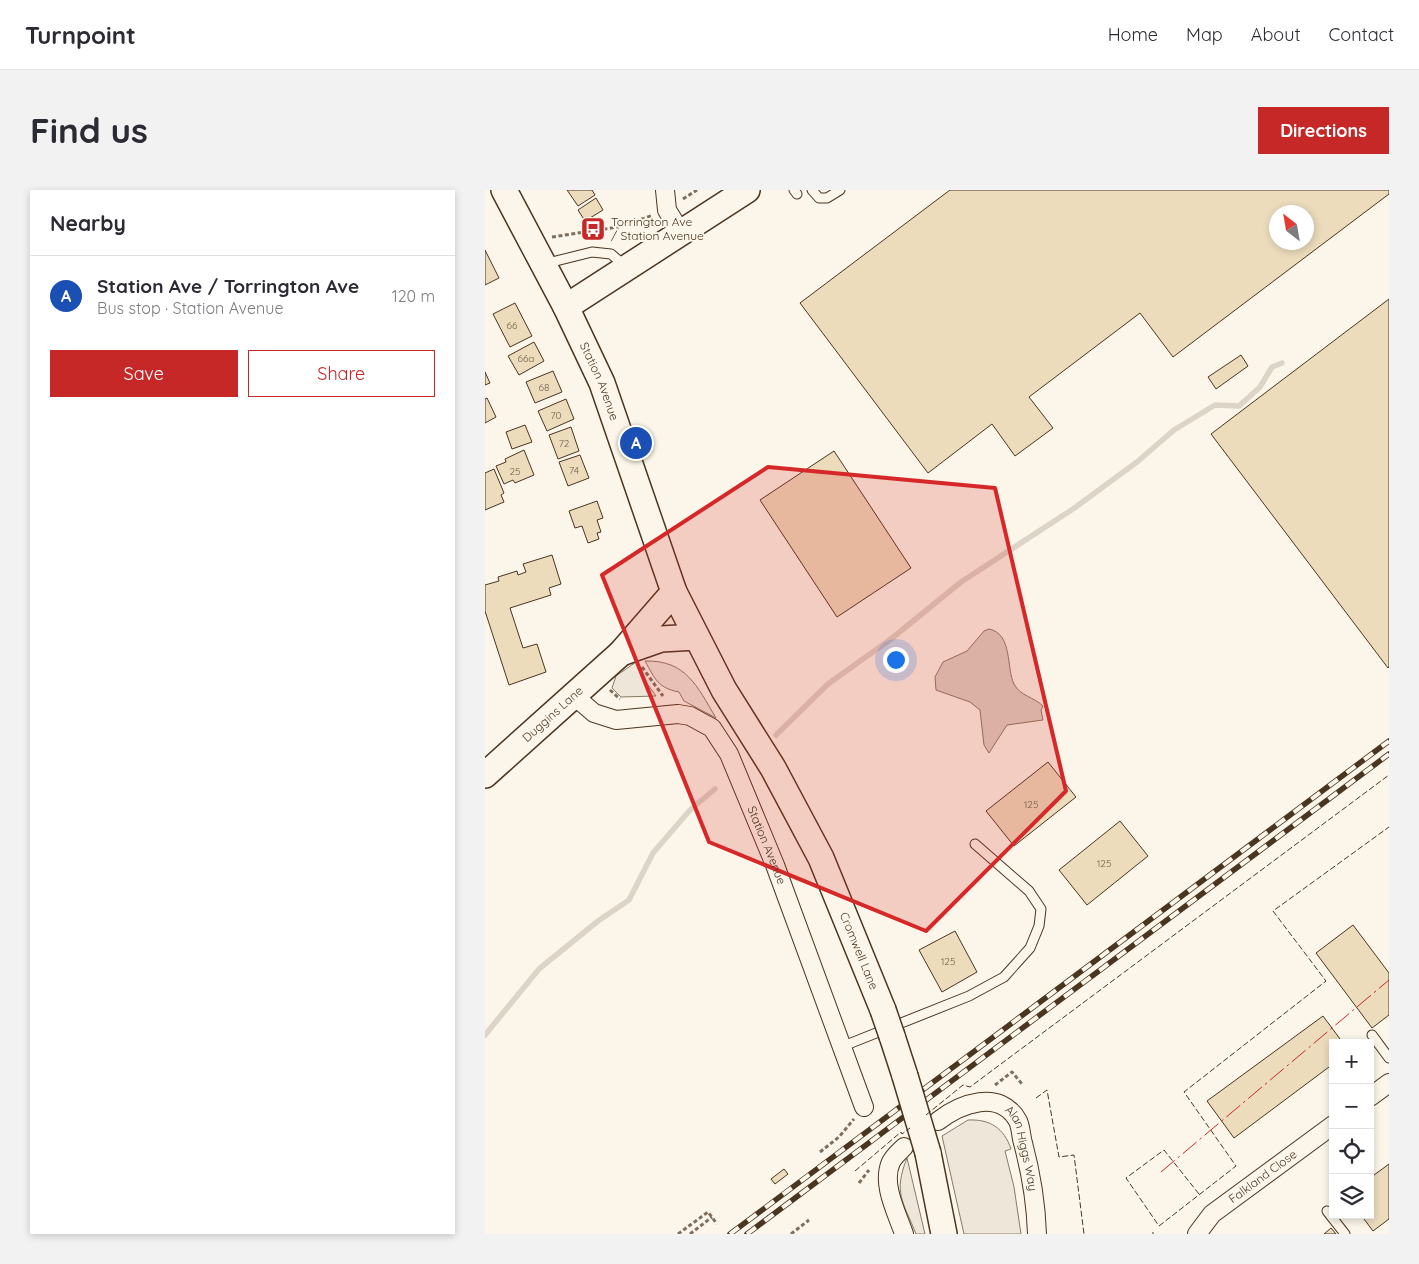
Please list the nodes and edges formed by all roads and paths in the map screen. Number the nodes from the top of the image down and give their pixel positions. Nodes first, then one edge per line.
1 (504, 190) edge
2 (665, 190) edge
3 (747, 190) edge
4 (812, 190) edge
5 (840, 190) edge
6 (667, 210) junction
7 (681, 233) junction
8 (531, 241) junction
9 (543, 264) junction
10 (627, 268) junction
11 (566, 308) junction
12 (675, 592) junction
13 (696, 638) junction
14 (631, 658) junction
15 (609, 688) dead end
16 (724, 690) joint
17 (573, 695) junction
18 (664, 697) junction
19 (656, 698) dead end
20 (625, 700) dead end
21 (678, 714) junction
22 (485, 775) edge
23 (975, 844) dead end
24 (1372, 1035) dead end
25 (841, 1047) junction
26 (1389, 1058) edge
27 (1389, 1083) edge
28 (1374, 1094) edge
29 (864, 1107) joint
30 (938, 1121) dead end
31 (1329, 1128) edge
32 (916, 1150) junction
33 (820, 1152) dead end
34 (1327, 1211) dead end
35 (712, 1217) junction
36 (809, 1220) dead end
37 (717, 1224) dead end
38 (678, 1234) edge
39 (690, 1234) edge
40 (791, 1234) edge
41 (904, 1234) edge
42 (944, 1234) edge
43 (1037, 1234) edge
44 (1197, 1234) edge
45 (1345, 1234) edge

1 - 8 street, Station Avenue
2 - 6 street
3 - 7 street
4 - 5 lane
6 - 7 street
6 - 8 path
7 - 10 street
8 - 9 street, Station Avenue
9 - 10 lane
9 - 11 street, Station Avenue
10 - 11 street
11 - 12 street, Station Avenue
12 - 13 street, Station Avenue
12 - 14 street, Duggins Lane
13 - 14 street, Duggins Lane
13 - 16 street, Station Avenue
14 - 17 street, Duggins Lane
14 - 18 path
15 - 20 path
16 - 32 street, Cromwell Lane, bridge
17 - 21 street, Station Avenue
17 - 22 street, Duggins Lane
18 - 19 path
18 - 21 path
21 - 25 street, Station Avenue
23 - 25 lane
24 - 26 lane
25 - 29 street, Station Avenue
27 - 28 street
29 - 33 path
30 - 43 street, Alan Higgs Way
31 - 44 street, Falkland Close
32 - 41 street
32 - 42 street, Cromwell Lane
34 - 45 lane
35 - 37 path
35 - 38 path
35 - 39 path
36 - 40 path

